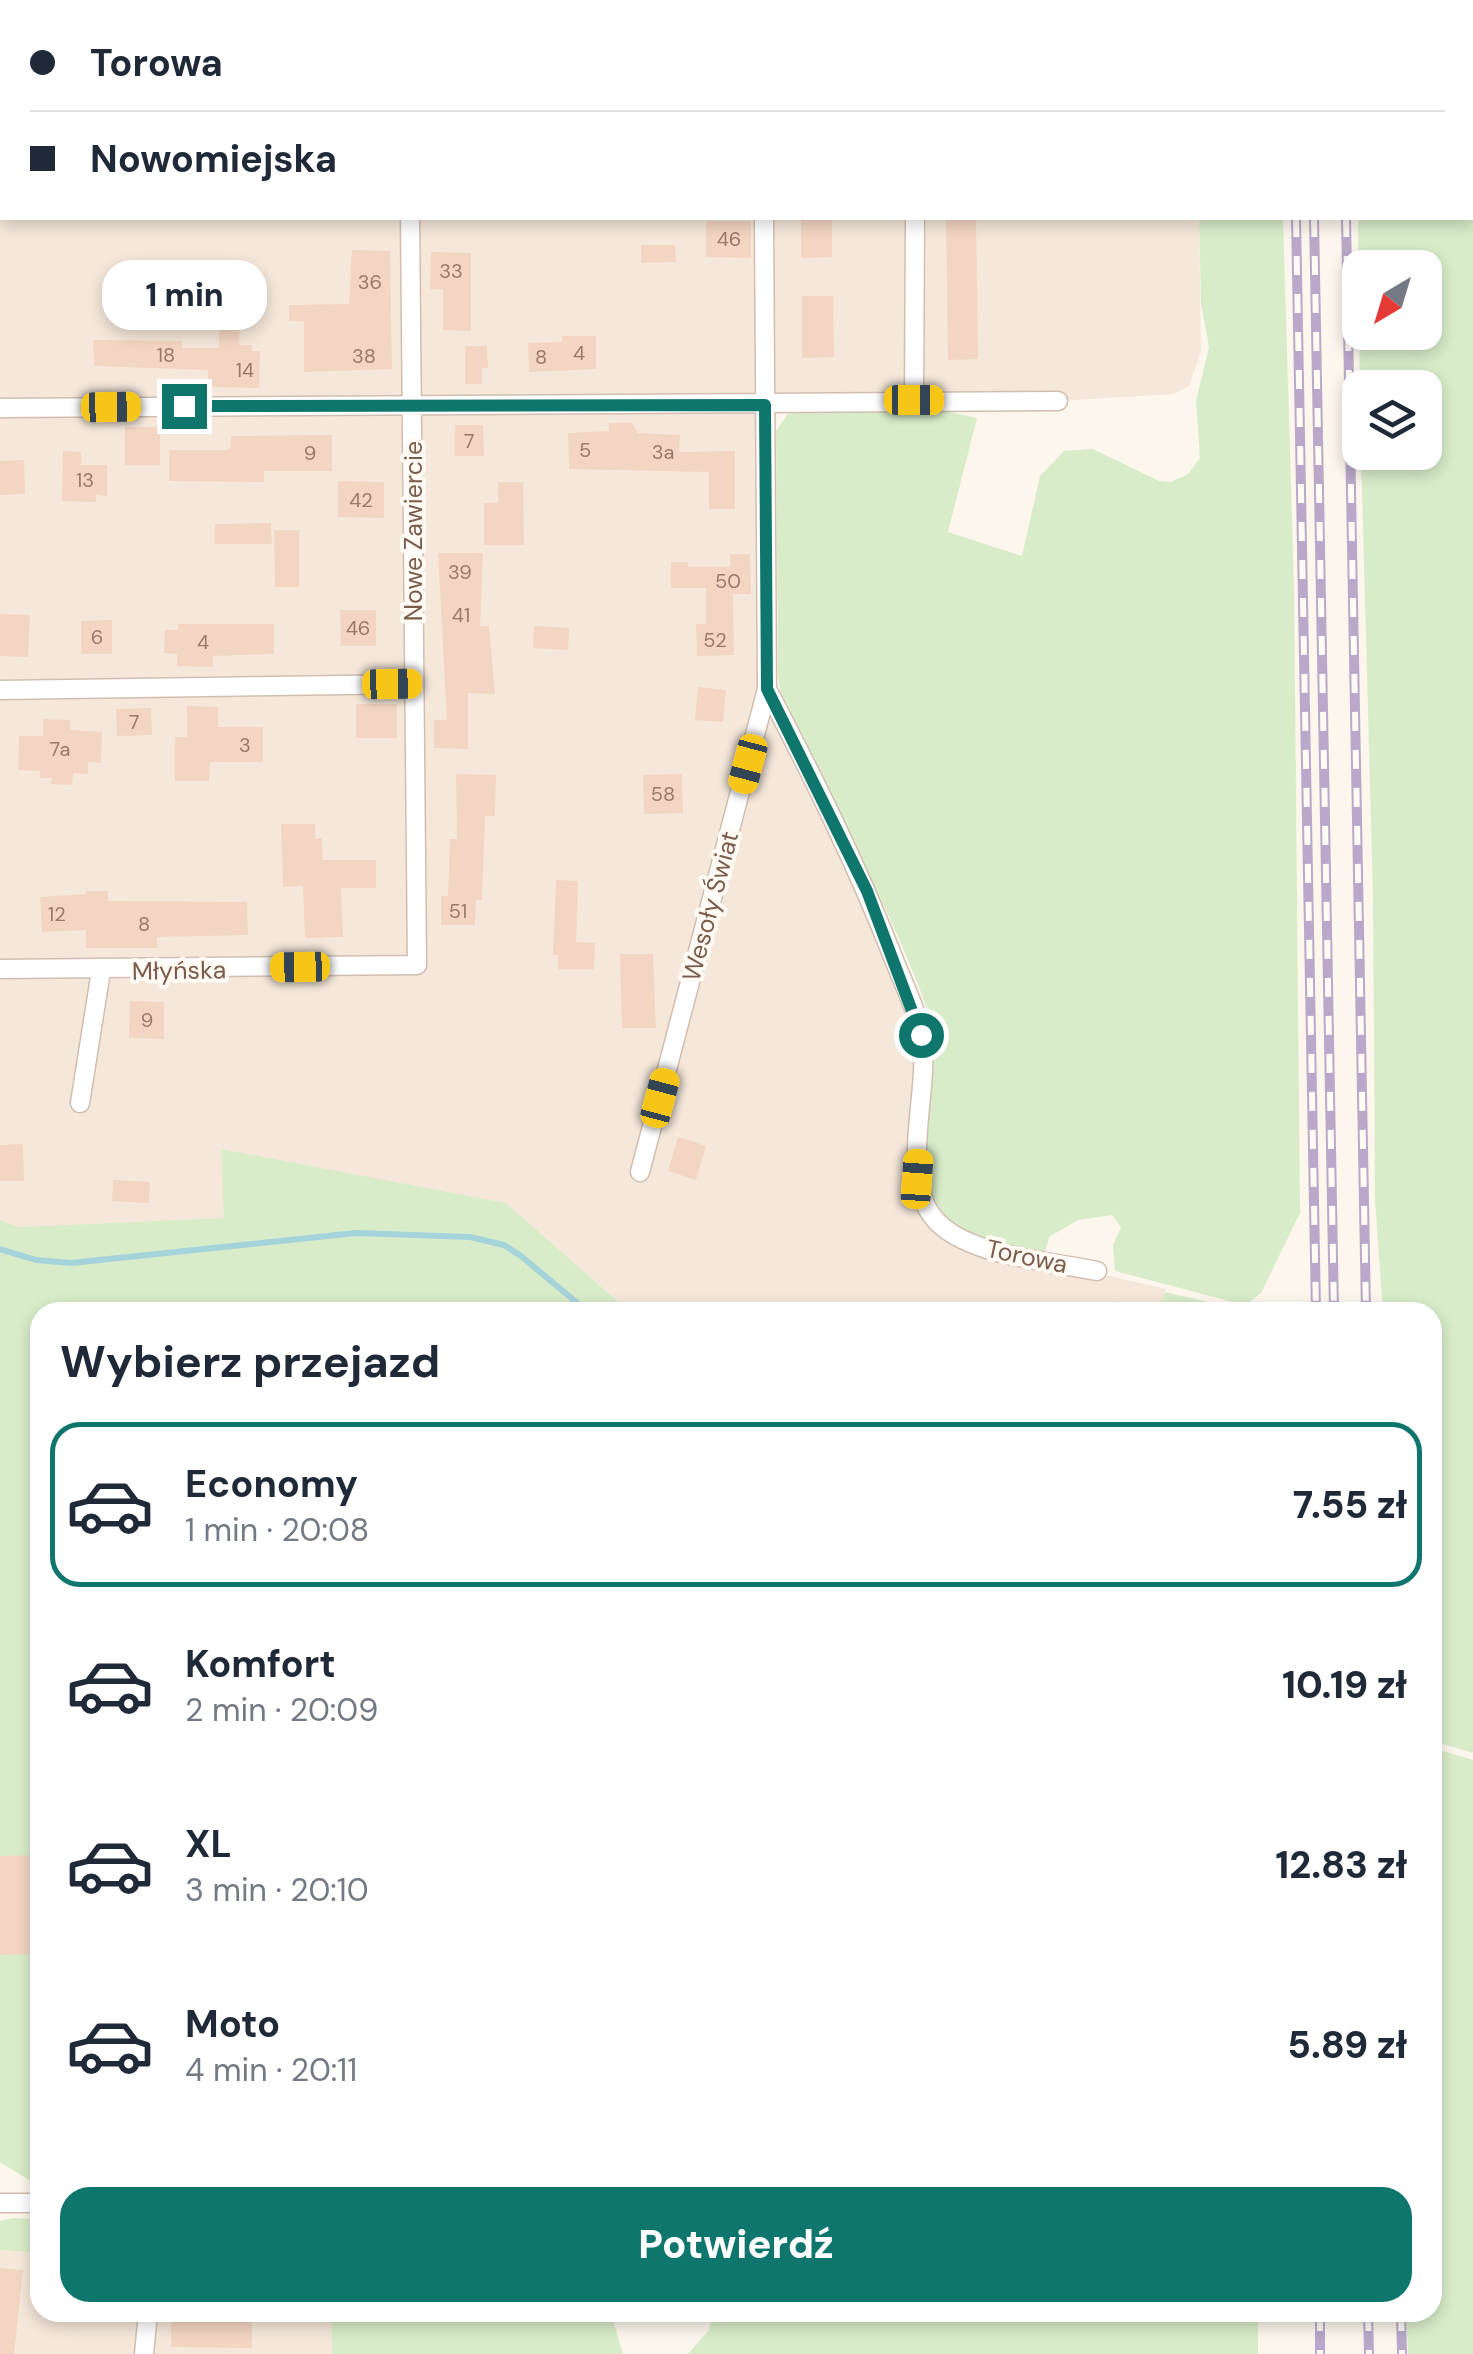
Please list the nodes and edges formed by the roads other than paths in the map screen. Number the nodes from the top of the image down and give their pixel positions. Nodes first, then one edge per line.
1 (410, 220) edge
2 (764, 220) edge
3 (915, 220) edge
4 (914, 400) junction
5 (1058, 401) dead end
6 (412, 403) junction
7 (765, 405) junction
8 (0, 408) edge
9 (414, 684) junction
10 (767, 689) junction
11 (0, 690) edge
12 (418, 965) joint
13 (0, 969) edge
14 (102, 971) junction
15 (80, 1103) dead end
16 (640, 1172) dead end
17 (1096, 1271) dead end
18 (0, 2203) edge
19 (30, 2203) edge
20 (147, 2322) edge
21 (144, 2354) edge

1 - 6 street, Nowe Zawiercie
2 - 7 street, Wesoły Świat
3 - 4 street
4 - 5 street
4 - 7 street
6 - 7 street
6 - 8 street
6 - 9 street, Nowe Zawiercie
7 - 10 street, Wesoły Świat
9 - 11 street
9 - 12 street, Nowe Zawiercie
10 - 16 street, Wesoły Świat
10 - 17 street, Torowa
12 - 14 street, Młyńska
13 - 14 street, Młyńska
14 - 15 street
18 - 19 street
20 - 21 street

